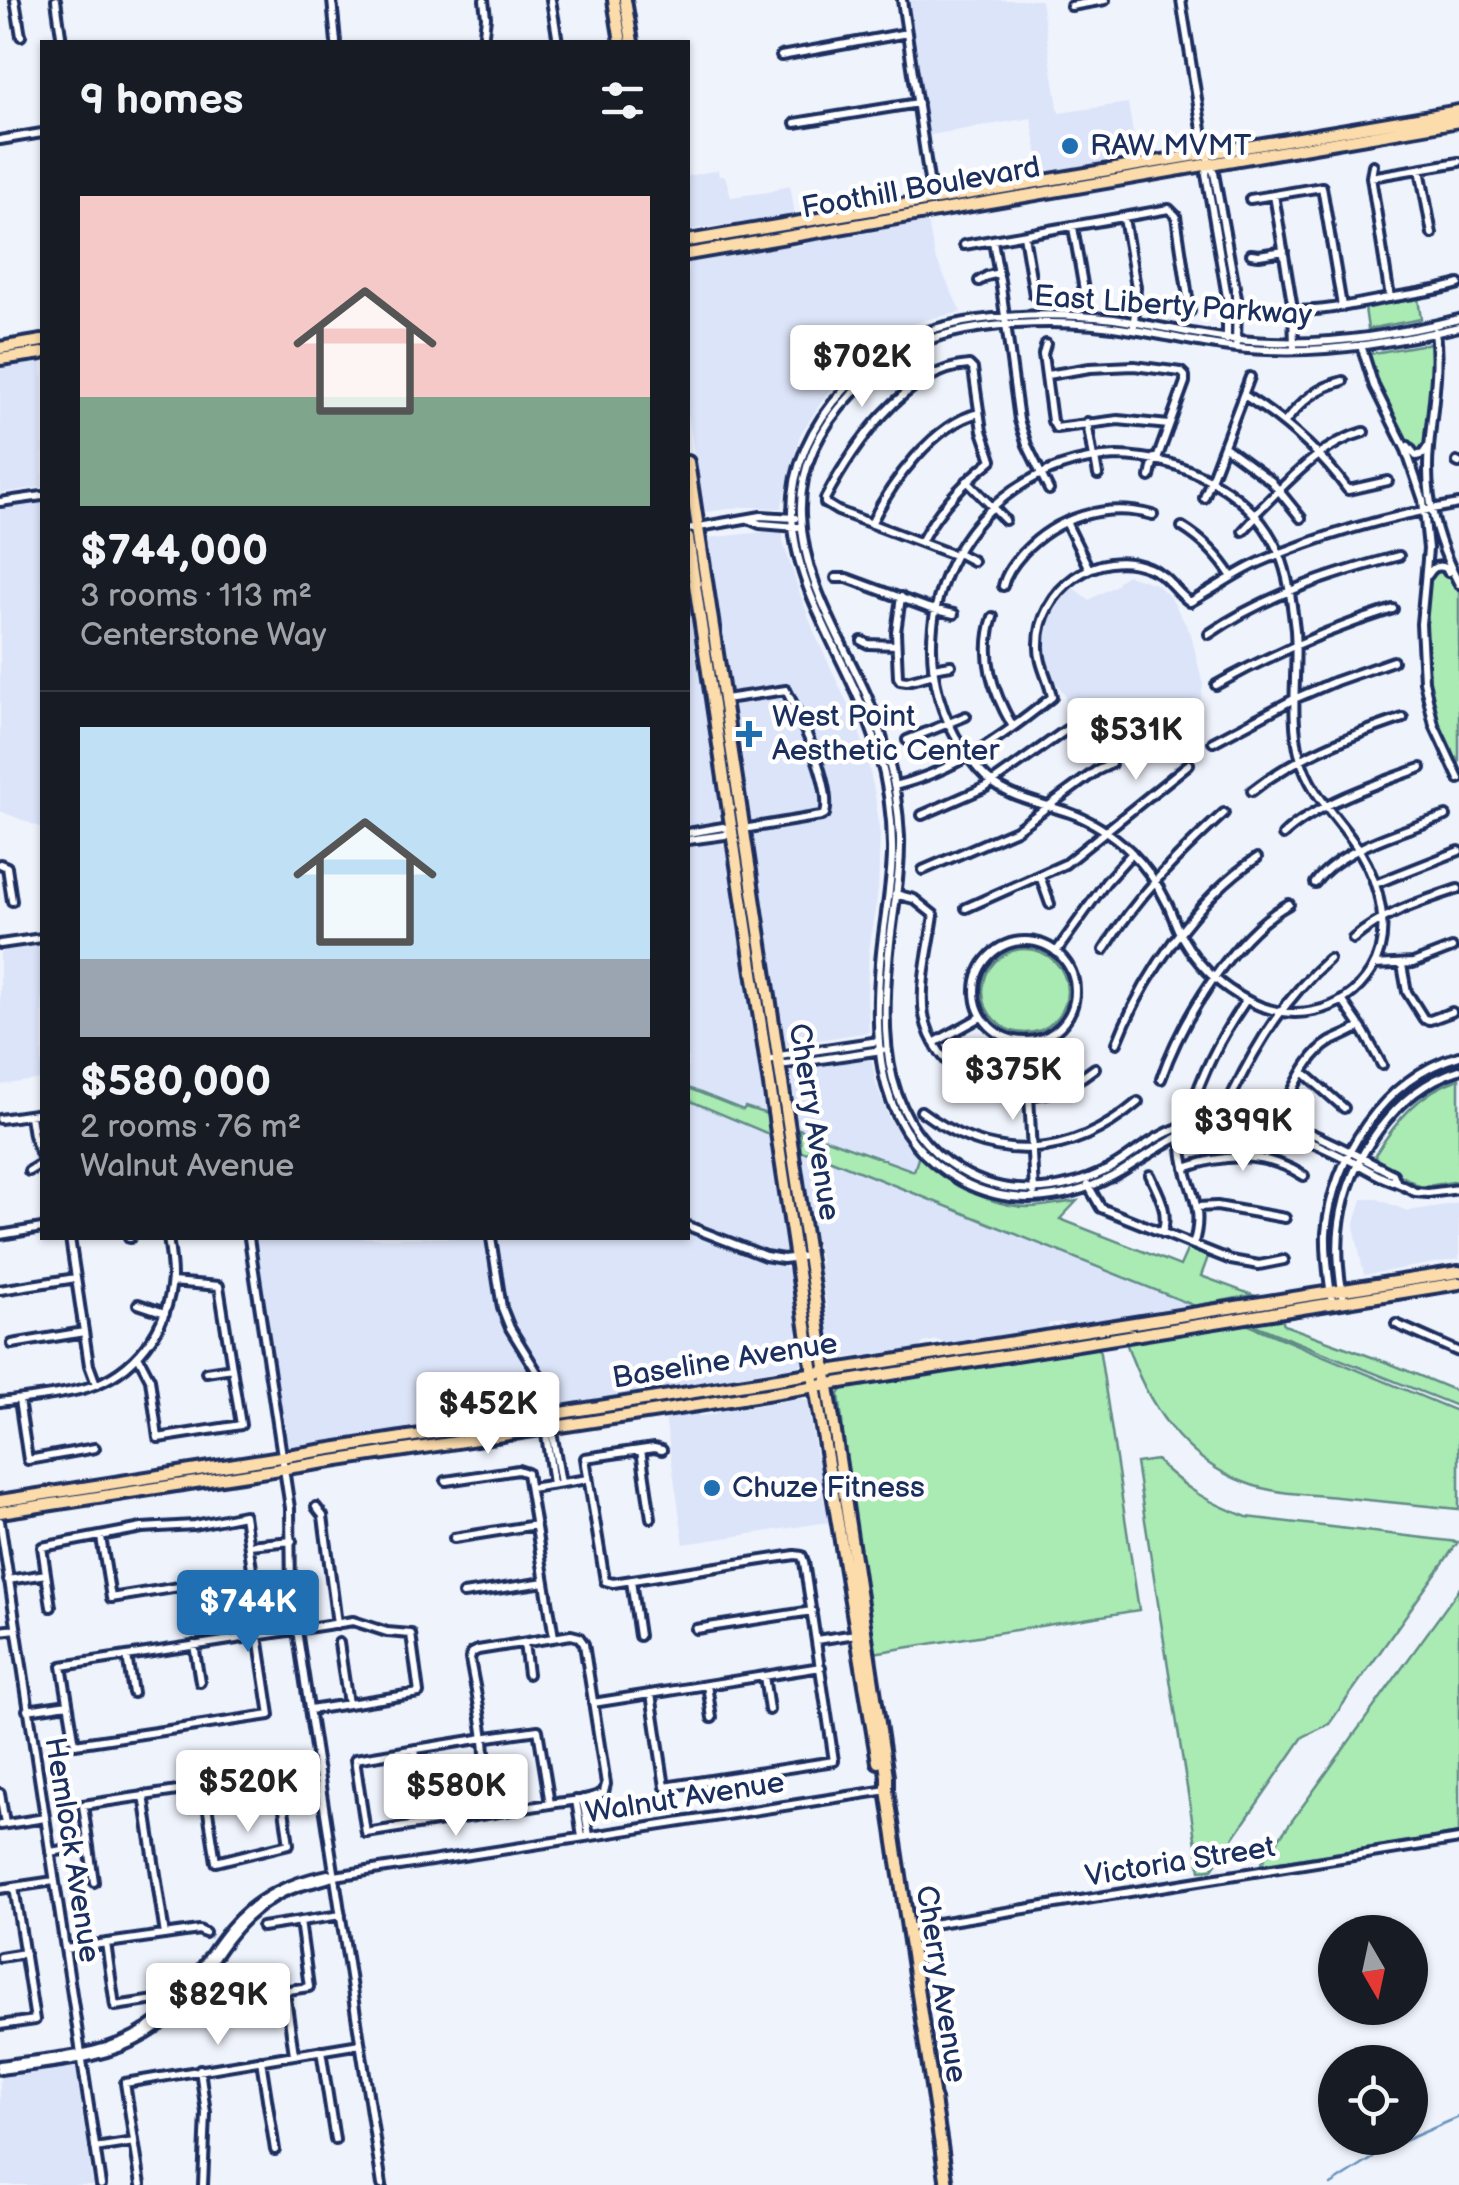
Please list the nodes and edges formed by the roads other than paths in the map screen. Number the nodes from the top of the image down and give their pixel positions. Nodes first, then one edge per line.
1 (15, 0) edge
2 (56, 0) edge
3 (332, 0) edge
4 (484, 0) edge
5 (551, 0) edge
6 (620, 0) edge
7 (902, 0) edge
8 (1104, 0) edge
9 (1181, 0) edge
10 (1071, 6) dead end
11 (907, 34) junction
12 (21, 36) dead end
13 (62, 40) edge
14 (336, 40) edge
15 (483, 40) edge
16 (558, 40) edge
17 (621, 40) edge
18 (632, 40) edge
19 (781, 56) dead end
20 (918, 103) junction
21 (1459, 111) edge
22 (1459, 121) edge
23 (795, 124) dead end
24 (40, 134) edge
25 (0, 140) edge
26 (1207, 158) junction
27 (1459, 162) edge
28 (1372, 165) dead end
29 (1420, 169) junction
30 (1371, 177) junction
31 (1274, 195) junction
32 (1250, 199) dead end
33 (932, 200) junction
34 (875, 210) junction
35 (1124, 218) junction
36 (1074, 227) junction
37 (828, 229) junction
38 (1432, 234) dead end
39 (1024, 235) junction
40 (690, 240) edge
41 (992, 240) junction
42 (964, 246) dead end
43 (1284, 251) junction
44 (690, 254) edge
45 (1251, 254) dead end
46 (999, 273) junction
47 (979, 281) dead end
48 (1459, 284) edge
49 (1034, 295) dead end
50 (1085, 296) dead end
51 (1390, 298) junction
52 (1342, 306) junction
53 (1259, 307) dead end
54 (1293, 309) junction
55 (1190, 311) dead end
56 (1459, 318) edge
57 (1005, 322) junction
58 (1134, 326) junction
59 (1459, 327) edge
60 (1434, 328) junction
61 (40, 341) edge
62 (1361, 341) junction
63 (1226, 343) junction
64 (1046, 344) dead end
65 (1236, 344) junction
66 (1294, 347) junction
67 (0, 348) edge
68 (40, 352) edge
69 (0, 359) edge
70 (1046, 375) junction
71 (1250, 377) dead end
72 (1342, 381) dead end
73 (1244, 395) junction
74 (980, 413) junction
75 (1087, 422) junction
76 (1285, 422) junction
77 (1169, 425) junction
78 (1364, 432) dead end
79 (1400, 439) junction
80 (1429, 445) junction
81 (1225, 447) junction
82 (1319, 453) junction
83 (1094, 458) junction
84 (1156, 459) junction
85 (1040, 473) junction
86 (1098, 475) dead end
87 (1150, 477) dead end
88 (1388, 480) dead end
89 (967, 481) junction
90 (1212, 481) junction
91 (1049, 490) dead end
92 (1280, 490) junction
93 (690, 495) edge
94 (40, 496) edge
95 (1204, 498) dead end
96 (0, 502) edge
97 (1459, 504) edge
98 (992, 507) junction
99 (1428, 509) junction
100 (1152, 515) dead end
101 (1255, 516) junction
102 (1302, 518) dead end
103 (1005, 520) dead end
104 (797, 522) junction
105 (1066, 522) junction
106 (872, 524) junction
107 (1182, 527) dead end
108 (692, 528) edge
109 (1244, 531) dead end
110 (922, 542) junction
111 (690, 550) edge
112 (955, 554) junction
113 (1280, 554) junction
114 (1400, 556) dead end
115 (973, 561) dead end
116 (1088, 568) junction
117 (1427, 576) junction
118 (1232, 577) junction
119 (836, 578) dead end
120 (1459, 584) edge
121 (1003, 586) dead end
122 (1290, 592) junction
123 (901, 598) junction
124 (1393, 609) dead end
125 (936, 610) junction
126 (954, 614) dead end
127 (992, 617) dead end
128 (1209, 634) dead end
129 (862, 642) dead end
130 (1295, 644) junction
131 (896, 645) junction
132 (1393, 661) dead end
133 (952, 665) dead end
134 (934, 671) junction
135 (1216, 685) dead end
136 (724, 699) junction
137 (1294, 699) junction
138 (966, 716) dead end
139 (1402, 718) dead end
140 (950, 724) junction
141 (1012, 726) junction
142 (1066, 730) dead end
143 (907, 740) dead end
144 (1213, 742) dead end
145 (969, 757) junction
146 (1300, 760) junction
147 (1111, 764) dead end
148 (1189, 764) dead end
149 (1421, 768) dead end
150 (1459, 778) edge
151 (992, 783) junction
152 (890, 787) junction
153 (1252, 791) dead end
154 (1047, 806) junction
155 (1326, 808) junction
156 (1224, 813) dead end
157 (922, 815) dead end
158 (1446, 816) dead end
159 (738, 829) junction
160 (1106, 831) junction
161 (690, 836) edge
162 (1283, 836) dead end
163 (1360, 850) junction
164 (1459, 851) edge
165 (1132, 853) junction
166 (1257, 858) dead end
167 (3, 865) edge
168 (923, 870) dead end
169 (1040, 876) junction
170 (1154, 881) junction
171 (1315, 883) dead end
172 (1374, 884) junction
173 (1458, 889) edge
174 (894, 894) junction
175 (12, 902) dead end
176 (1050, 904) dead end
177 (1289, 904) dead end
178 (966, 908) dead end
179 (1383, 919) junction
180 (1180, 934) junction
181 (40, 938) edge
182 (1353, 939) dead end
183 (0, 944) edge
184 (1452, 948) dead end
185 (1104, 950) dead end
186 (1056, 952) junction
187 (1329, 959) dead end
188 (1374, 965) junction
189 (1402, 965) junction
190 (1215, 978) junction
191 (1246, 1000) junction
192 (1342, 1000) junction
193 (1280, 1011) junction
194 (1452, 1012) dead end
195 (982, 1016) junction
196 (1360, 1027) junction
197 (934, 1042) junction
198 (1116, 1043) dead end
199 (884, 1045) junction
200 (1459, 1056) edge
201 (776, 1061) junction
202 (1382, 1065) dead end
203 (1096, 1068) dead end
204 (1459, 1070) edge
205 (1302, 1072) junction
206 (1162, 1079) dead end
207 (1233, 1093) dead end
208 (1030, 1095) junction
209 (1138, 1102) dead end
210 (1286, 1103) dead end
211 (1344, 1108) dead end
212 (921, 1110) dead end
213 (40, 1114) edge
214 (30, 1116) junction
215 (0, 1119) edge
216 (1185, 1130) junction
217 (1032, 1149) junction
218 (40, 1154) edge
219 (1350, 1156) junction
220 (40, 1162) edge
221 (1361, 1162) junction
222 (1184, 1168) junction
223 (30, 1171) dead end
224 (1150, 1175) dead end
225 (1304, 1176) dead end
226 (1087, 1184) junction
227 (1459, 1189) edge
228 (1034, 1194) junction
229 (1198, 1207) junction
230 (1285, 1218) dead end
231 (690, 1227) edge
232 (40, 1228) edge
233 (1162, 1233) junction
234 (0, 1234) edge
235 (70, 1240) edge
236 (168, 1240) edge
237 (249, 1240) edge
238 (491, 1240) edge
239 (1192, 1245) junction
240 (803, 1256) junction
241 (1284, 1260) dead end
242 (1459, 1272) edge
243 (76, 1278) junction
244 (172, 1282) junction
245 (1459, 1283) edge
246 (0, 1290) edge
247 (1337, 1297) junction
248 (138, 1304) dead end
249 (165, 1313) junction
250 (1396, 1324) dead end
251 (84, 1332) junction
252 (12, 1344) dead end
253 (1459, 1352) edge
254 (138, 1356) junction
255 (232, 1368) junction
256 (826, 1370) junction
257 (206, 1372) dead end
258 (814, 1372) junction
259 (96, 1384) junction
260 (829, 1384) junction
261 (816, 1386) junction
262 (19, 1399) junction
263 (0, 1402) edge
264 (548, 1423) junction
265 (95, 1448) dead end
266 (641, 1450) junction
267 (662, 1450) dead end
268 (283, 1462) junction
269 (588, 1479) junction
270 (446, 1481) dead end
271 (556, 1482) junction
272 (530, 1488) junction
273 (0, 1501) edge
274 (316, 1507) dead end
275 (0, 1512) edge
276 (651, 1518) dead end
277 (0, 1521) edge
278 (536, 1525) junction
279 (101, 1537) junction
280 (454, 1538) dead end
281 (292, 1541) junction
282 (249, 1544) junction
283 (46, 1574) junction
284 (8, 1580) junction
285 (631, 1581) junction
286 (545, 1582) junction
287 (463, 1594) dead end
288 (52, 1607) dead end
289 (812, 1611) junction
290 (338, 1624) junction
291 (16, 1629) junction
292 (696, 1629) dead end
293 (297, 1630) junction
294 (0, 1632) edge
295 (856, 1634) junction
296 (258, 1636) junction
297 (639, 1636) dead end
298 (554, 1638) junction
299 (816, 1640) junction
300 (524, 1642) junction
301 (338, 1643) dead end
302 (194, 1646) junction
303 (127, 1656) junction
304 (821, 1667) junction
305 (528, 1674) dead end
306 (764, 1676) junction
307 (200, 1682) dead end
308 (706, 1686) junction
309 (133, 1693) dead end
310 (651, 1694) junction
311 (593, 1703) junction
312 (68, 1704) junction
313 (348, 1704) junction
314 (28, 1710) junction
315 (310, 1710) junction
316 (770, 1710) dead end
317 (712, 1718) dead end
318 (482, 1738) junction
319 (414, 1749) junction
320 (319, 1770) junction
321 (484, 1773) dead end
322 (279, 1775) junction
323 (420, 1783) dead end
324 (204, 1786) junction
325 (887, 1790) junction
326 (0, 1793) edge
327 (144, 1796) junction
328 (579, 1799) junction
329 (550, 1804) junction
330 (44, 1818) junction
331 (2, 1825) edge
332 (585, 1836) junction
333 (1459, 1840) edge
334 (89, 1846) junction
335 (50, 1852) junction
336 (335, 1876) junction
337 (54, 1881) junction
338 (94, 1882) dead end
339 (14, 1887) junction
340 (0, 1889) edge
341 (341, 1915) junction
342 (300, 1922) junction
343 (262, 1927) dead end
344 (908, 1928) junction
345 (206, 1933) dead end
346 (165, 1935) junction
347 (106, 1943) junction
348 (65, 1949) junction
349 (25, 1954) junction
350 (0, 1957) edge
351 (284, 1991) junction
352 (208, 1999) dead end
353 (155, 2000) dead end
354 (0, 2026) edge
355 (360, 2044) junction
356 (321, 2050) junction
357 (294, 2054) junction
358 (81, 2056) junction
359 (261, 2060) junction
360 (0, 2068) edge
361 (200, 2069) junction
362 (335, 2140) dead end
363 (134, 2142) junction
364 (95, 2148) junction
365 (275, 2150) dead end
366 (101, 2185) edge
367 (141, 2185) edge
368 (204, 2185) edge
369 (382, 2185) edge
370 (947, 2185) edge

1 - 12 street
2 - 13 street
3 - 14 street
4 - 15 street
5 - 16 street
6 - 17 main road
6 - 18 main road
7 - 11 street
8 - 10 street
9 - 26 street
11 - 19 street
11 - 20 street
20 - 23 street
20 - 33 street
21 - 26 main road, Foothill Boulevard
22 - 26 main road, Foothill Boulevard
24 - 25 street
26 - 33 main road, Foothill Boulevard
26 - 37 main road, Foothill Boulevard
26 - 63 street
26 - 65 street
27 - 29 street
28 - 30 street
29 - 30 street
29 - 38 street
30 - 51 street
31 - 32 street
31 - 43 street
31 - 52 street
33 - 34 main road, Foothill Boulevard
34 - 37 main road
34 - 40 main road, Foothill Boulevard
35 - 36 street
35 - 55 street
35 - 58 street
36 - 39 street
36 - 50 street
37 - 44 main road, Foothill Boulevard
39 - 41 street
39 - 49 street
41 - 42 street
41 - 46 street
43 - 45 street
43 - 54 street
46 - 47 street
46 - 57 street
48 - 51 street
51 - 52 street
52 - 54 street
53 - 54 street
54 - 66 street
56 - 60 street
57 - 58 street, East Liberty Parkway
57 - 85 street
57 - 104 street, East Liberty Parkway
58 - 63 street, East Liberty Parkway
59 - 60 street
60 - 62 street, East Liberty Parkway
60 - 80 street
61 - 67 main road
62 - 66 street, East Liberty Parkway
62 - 79 street
63 - 65 street, East Liberty Parkway
64 - 70 street
65 - 66 street, East Liberty Parkway
68 - 69 main road
70 - 75 street
70 - 77 street
71 - 73 street
72 - 76 street
73 - 76 street
73 - 81 street
74 - 89 street
74 - 106 street
74 - 106 street
75 - 77 street
75 - 83 street
76 - 82 street
77 - 84 street
78 - 82 street
79 - 80 street
79 - 99 street
80 - 99 street
81 - 90 street
81 - 92 street
82 - 88 street
82 - 92 street
83 - 84 street
83 - 85 street
83 - 86 street
84 - 87 street
84 - 90 street
85 - 91 street
85 - 98 street
89 - 98 street
89 - 110 street
90 - 95 street
90 - 101 street
92 - 101 street
92 - 102 street
93 - 108 main road, Cherry Avenue
94 - 96 street
97 - 99 street
98 - 103 street
98 - 112 street
99 - 113 street
99 - 117 street
99 - 120 street
100 - 105 street
101 - 109 street
101 - 113 street
104 - 108 street
104 - 152 street, East Liberty Parkway
105 - 116 street
105 - 121 street
106 - 110 street
107 - 118 street
108 - 136 main road, Cherry Avenue
110 - 112 street
111 - 159 main road, Cherry Avenue
112 - 115 street
112 - 125 street
113 - 118 street
113 - 122 street
114 - 122 street
116 - 118 street
116 - 141 street
117 - 120 street
117 - 150 street
119 - 123 street
122 - 128 street
122 - 130 street
123 - 125 street
123 - 131 street
124 - 130 street
125 - 126 street
125 - 134 street
127 - 141 street
129 - 131 street
130 - 135 street
130 - 137 street
131 - 134 street
132 - 137 street
133 - 134 street
134 - 140 street
136 - 159 main road, Cherry Avenue
136 - 159 street
137 - 144 street
137 - 146 street
138 - 140 street
139 - 146 street
140 - 143 street
140 - 145 street
141 - 145 street
142 - 151 street
145 - 151 street
145 - 152 street
146 - 153 street
146 - 155 street
147 - 154 street
148 - 160 street
149 - 155 street
151 - 154 street
151 - 157 street
152 - 174 street, East Liberty Parkway
154 - 160 street
154 - 168 street
155 - 162 street
155 - 163 street
156 - 170 street
158 - 163 street
159 - 161 street
159 - 201 main road, Cherry Avenue
160 - 165 street
160 - 169 street
163 - 171 street
163 - 172 street
164 - 172 street
165 - 170 street
165 - 186 street
166 - 180 street
167 - 175 street
169 - 176 street
169 - 178 street
170 - 180 street
170 - 185 street
172 - 179 street
173 - 179 street
174 - 197 street
174 - 199 street, East Liberty Parkway
177 - 190 street
179 - 182 street
179 - 188 street
180 - 190 street
180 - 198 street
181 - 183 street
184 - 189 street
186 - 195 street
186 - 195 street
187 - 193 street
188 - 189 street
188 - 192 street
189 - 194 street
190 - 191 street
190 - 206 street
191 - 193 street
191 - 216 street
192 - 193 street
192 - 196 street
193 - 207 street
195 - 197 street
196 - 202 street
196 - 205 street
197 - 208 street
199 - 201 street
199 - 228 street, East Liberty Parkway
200 - 219 street
201 - 240 main road, Cherry Avenue
203 - 208 street
204 - 221 street
205 - 210 street
205 - 211 street
208 - 217 street
209 - 217 street
212 - 217 street
213 - 214 street
214 - 215 street
214 - 218 street
216 - 219 street, East Liberty Parkway
216 - 222 street
216 - 226 street, East Liberty Parkway
217 - 228 street
219 - 221 street, East Liberty Parkway
219 - 247 street
220 - 223 street
221 - 227 street, East Liberty Parkway
221 - 247 street
222 - 225 street
222 - 229 street
224 - 233 street
226 - 228 street, East Liberty Parkway
226 - 233 street
229 - 230 street
229 - 239 street
231 - 240 street
232 - 234 street
233 - 239 street
235 - 243 street
236 - 244 street
237 - 268 street
238 - 264 street
239 - 241 street
240 - 256 main road, Cherry Avenue
240 - 258 main road, Cherry Avenue
242 - 247 main road, Baseline Avenue
243 - 246 street
243 - 251 street
244 - 249 street
244 - 255 street
245 - 247 main road, Baseline Avenue
247 - 256 main road, Baseline Avenue
247 - 260 main road, Baseline Avenue
248 - 249 street
249 - 254 street
250 - 253 street
251 - 252 street
251 - 259 street
254 - 255 street
254 - 259 street
255 - 257 street
256 - 258 main road, Baseline Avenue
256 - 260 main road, Cherry Avenue
258 - 261 main road, Cherry Avenue
258 - 264 main road, Baseline Avenue
259 - 262 street
260 - 261 main road, Baseline Avenue
260 - 325 main road, Cherry Avenue
261 - 264 main road, Baseline Avenue
261 - 295 main road, Cherry Avenue
262 - 263 street
262 - 265 street
264 - 268 main road, Baseline Avenue
264 - 271 street
266 - 267 street
266 - 269 street
266 - 276 street
268 - 273 main road, Baseline Avenue
268 - 275 main road, Baseline Avenue
268 - 281 street
269 - 271 street
269 - 285 street
270 - 272 street
271 - 272 street
272 - 278 street
274 - 290 street
277 - 284 street, Hemlock Avenue
278 - 280 street
278 - 286 street
279 - 282 street
279 - 282 street
279 - 283 street
281 - 282 street
281 - 293 street
283 - 284 street
283 - 288 street
284 - 291 street, Hemlock Avenue
285 - 289 street
285 - 297 street
286 - 287 street
286 - 298 street
289 - 292 street
289 - 299 street
290 - 293 street
290 - 313 street
291 - 294 street
291 - 314 street, Hemlock Avenue
293 - 296 street
293 - 315 street
295 - 299 street
295 - 325 main road, Cherry Avenue
296 - 302 street
296 - 312 street
298 - 300 street
298 - 311 street
299 - 304 street
300 - 305 street
300 - 318 street
301 - 313 street
302 - 303 street
302 - 307 street
303 - 309 street
303 - 312 street
304 - 306 street
304 - 310 street
306 - 308 street
306 - 316 street
308 - 310 street
308 - 317 street
310 - 311 street
311 - 328 street
312 - 314 street
313 - 315 street
314 - 330 street, Hemlock Avenue
315 - 320 street
318 - 319 street
318 - 321 street
318 - 329 street
319 - 323 street
319 - 329 street
320 - 322 street
320 - 336 street
322 - 324 street
322 - 324 street
324 - 327 street
325 - 332 street, Walnut Avenue
325 - 344 main road, Cherry Avenue
326 - 331 street
327 - 334 street
327 - 346 street
328 - 329 street
328 - 332 street
330 - 331 street
330 - 335 street, Hemlock Avenue
332 - 336 street, Walnut Avenue
333 - 344 street, Victoria Street
334 - 335 street
334 - 338 street
335 - 337 street, Hemlock Avenue
336 - 341 street
336 - 358 street, Walnut Avenue
337 - 339 street
337 - 348 street, Hemlock Avenue
339 - 340 street
339 - 349 street
341 - 342 street
341 - 355 street
342 - 343 street
342 - 351 street
344 - 370 main road, Cherry Avenue
345 - 346 street
346 - 347 street
347 - 348 street
347 - 353 street
348 - 358 street, Hemlock Avenue
349 - 350 street
349 - 354 street
351 - 352 street
351 - 357 street
355 - 356 street
355 - 369 street
356 - 357 street
356 - 362 street
357 - 359 street
358 - 360 street, Walnut Avenue
358 - 364 street, Hemlock Avenue
359 - 361 street
359 - 365 street
361 - 363 street
361 - 368 street
363 - 364 street
363 - 367 street
364 - 366 street, Hemlock Avenue

